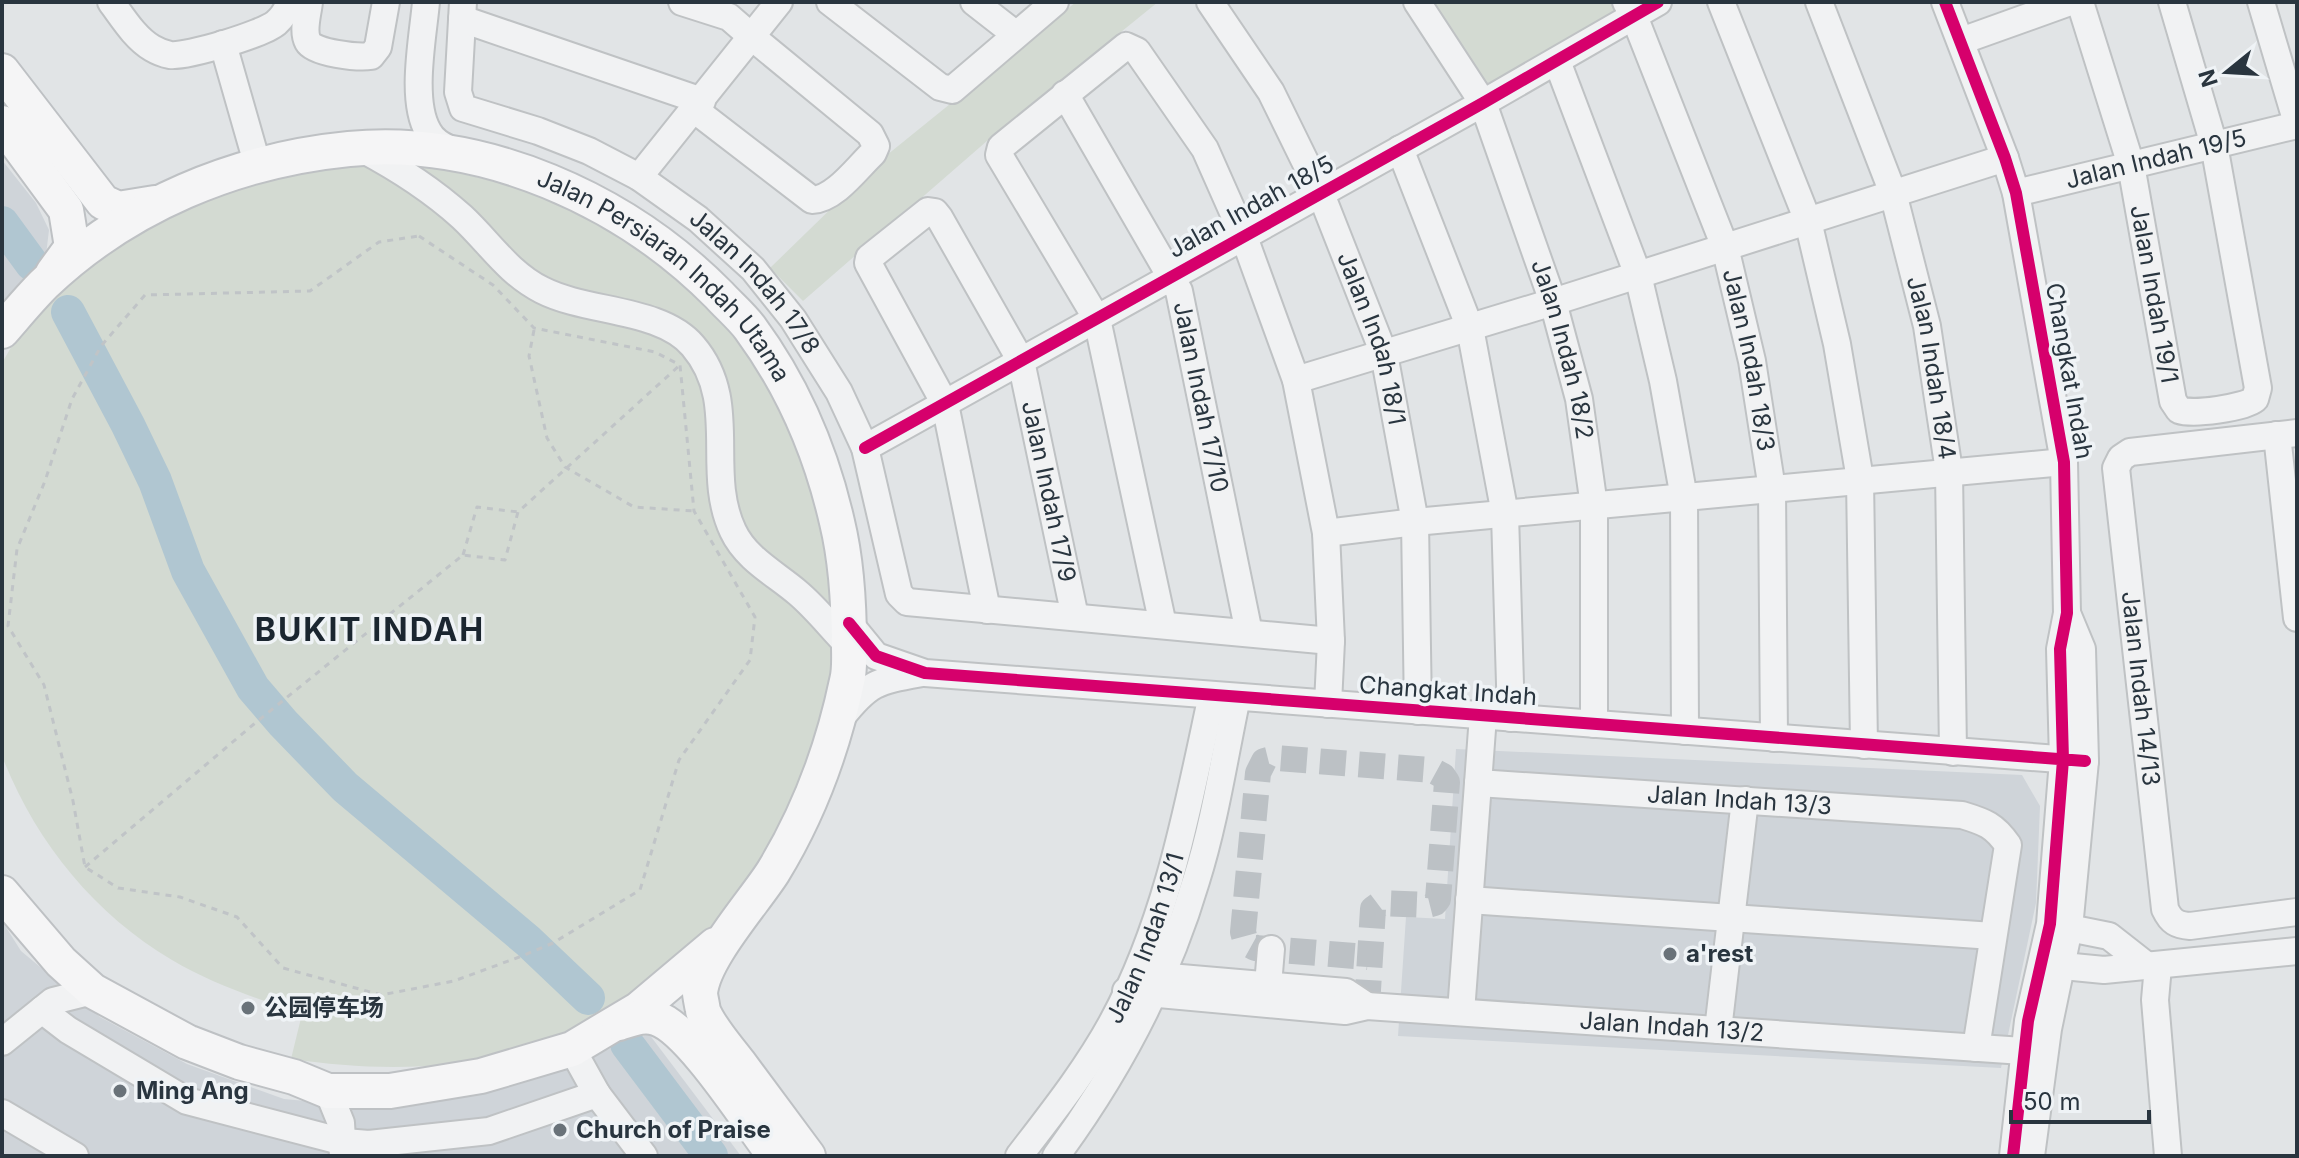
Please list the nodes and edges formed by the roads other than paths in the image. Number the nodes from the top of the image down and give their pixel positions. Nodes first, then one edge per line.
1 (111, 2) edge
2 (290, 2) edge
3 (309, 2) edge
4 (386, 2) edge
5 (426, 2) edge
6 (682, 2) edge
7 (779, 2) edge
8 (830, 2) edge
9 (974, 2) edge
10 (1055, 2) edge
11 (1210, 2) edge
12 (1417, 2) edge
13 (1658, 2) edge
14 (1721, 2) edge
15 (1819, 2) edge
16 (1945, 2) edge
17 (2070, 2) edge
18 (2080, 2) edge
19 (2172, 2) edge
20 (2261, 2) edge
21 (1630, 9) edge
22 (463, 10) edge
23 (1015, 34) junction
24 (752, 37) junction
25 (1961, 41) junction
26 (223, 44) junction
27 (1557, 61) junction
28 (2, 71) edge
29 (1065, 94) junction
30 (419, 100) junction
31 (1483, 103) junction
32 (698, 106) junction
33 (2, 123) edge
34 (2297, 124) edge
35 (2214, 145) junction
36 (364, 148) junction
37 (1400, 149) junction
38 (466, 157) junction
39 (2005, 158) junction
40 (257, 163) junction
41 (2131, 165) junction
42 (639, 177) junction
43 (1893, 193) junction
44 (2016, 193) junction
45 (1321, 194) junction
46 (161, 202) junction
47 (1808, 221) junction
48 (1244, 237) junction
49 (1725, 247) junction
50 (1638, 275) junction
51 (1170, 278) junction
52 (1553, 302) junction
53 (18, 306) edge
54 (1097, 319) junction
55 (1470, 328) junction
56 (1384, 354) junction
57 (1021, 361) junction
58 (1296, 380) junction
59 (945, 404) junction
60 (2287, 434) edge
61 (865, 448) junction
62 (2064, 462) junction
63 (1949, 471) junction
64 (1860, 479) junction
65 (1772, 489) junction
66 (1684, 498) junction
67 (1594, 506) junction
68 (1505, 514) junction
69 (1415, 522) junction
70 (1326, 533) junction
71 (987, 610) junction
72 (1075, 617) junction
73 (2297, 618) edge
74 (1163, 625) junction
75 (1249, 633) junction
76 (849, 635) junction
77 (1331, 641) junction
78 (925, 673) junction
79 (1224, 696) junction
80 (1328, 704) junction
81 (1418, 711) junction
82 (1483, 716) junction
83 (1511, 718) junction
84 (1594, 724) junction
85 (837, 725) junction
86 (1685, 731) junction
87 (1774, 738) junction
88 (1864, 745) junction
89 (1953, 752) junction
90 (2074, 761) junction
91 (1478, 783) junction
92 (1745, 800) junction
93 (2, 893) edge
94 (1469, 900) junction
95 (2297, 912) edge
96 (1731, 918) junction
97 (2069, 928) junction
98 (727, 934) junction
99 (1993, 936) junction
100 (1271, 949) dead end
101 (2297, 951) edge
102 (61, 962) junction
103 (2063, 966) junction
104 (2152, 966) junction
105 (1130, 982) junction
106 (1268, 985) junction
107 (1157, 986) junction
108 (93, 991) junction
109 (47, 1005) junction
110 (1367, 1006) junction
111 (1461, 1012) junction
112 (619, 1023) junction
113 (1718, 1030) junction
114 (2, 1042) edge
115 (1976, 1048) junction
116 (572, 1049) junction
117 (2023, 1051) junction
118 (328, 1091) junction
119 (363, 1092) junction
120 (597, 1094) junction
121 (2, 1113) edge
122 (343, 1140) edge
123 (75, 1156) edge
124 (644, 1156) edge
125 (775, 1156) edge
126 (808, 1156) edge
127 (1019, 1156) edge
128 (1056, 1156) edge
129 (2013, 1156) edge
130 (2031, 1156) edge
131 (2168, 1156) edge

1 - 26 street
2 - 26 street
3 - 4 street
5 - 30 street
6 - 24 street
7 - 24 street
8 - 23 street
9 - 23 street
10 - 23 street
11 - 45 street, Jalan Indah 18/1
12 - 31 street, Jalan Indah 18/2
13 - 21 street, Jalan Indah 18/5
14 - 47 street
15 - 43 street, Jalan Indah 18/4
16 - 25 street, Changkat Indah
17 - 25 street
18 - 41 street, Jalan Indah 19/1
19 - 35 street
20 - 34 street
21 - 27 street, Jalan Indah 18/5
21 - 49 street, Jalan Indah 18/3
22 - 32 street
22 - 42 street, Jalan Indah 17/8
24 - 32 street
24 - 32 street
25 - 39 street, Changkat Indah
26 - 40 street
27 - 31 street, Jalan Indah 18/5
27 - 50 street
28 - 46 main road
29 - 48 street
29 - 51 street, Jalan Indah 17/10
29 - 54 street
30 - 36 street
30 - 38 street
31 - 37 street, Jalan Indah 18/5
31 - 52 street, Jalan Indah 18/2
32 - 42 street
33 - 53 main road
34 - 35 street, Jalan Indah 19/5
35 - 41 street, Jalan Indah 19/5
35 - 41 street, Jalan Indah 19/1
36 - 38 main road, Jalan Persiaran Indah Utama
36 - 40 main road, Jalan Persiaran Indah Utama
36 - 76 street, Changkat Indah
37 - 45 street, Jalan Indah 18/5
37 - 55 street
38 - 76 main road, Jalan Persiaran Indah Utama
39 - 43 street
39 - 44 street, Changkat Indah
40 - 46 main road, Jalan Persiaran Indah Utama
41 - 44 street, Jalan Indah 19/5
42 - 61 street, Jalan Indah 17/8
43 - 47 street
43 - 63 street, Jalan Indah 18/4
44 - 62 street, Changkat Indah
45 - 48 street, Jalan Indah 18/5
45 - 56 street, Jalan Indah 18/1
46 - 53 main road, Jalan Persiaran Indah Utama
47 - 49 street
47 - 64 street
48 - 51 street, Jalan Indah 18/5
48 - 58 street
49 - 50 street
49 - 65 street, Jalan Indah 18/3
50 - 52 street
50 - 66 street
51 - 54 street, Jalan Indah 18/5
51 - 75 street, Jalan Indah 17/10
52 - 55 street
52 - 67 street, Jalan Indah 18/2
54 - 57 street, Jalan Indah 18/5
54 - 74 street
55 - 56 street
55 - 68 street
56 - 58 street
56 - 69 street, Jalan Indah 18/1
57 - 59 street, Jalan Indah 18/5
57 - 59 street, Jalan Indah 17/9
57 - 72 street, Jalan Indah 17/9
58 - 70 street
59 - 61 street, Jalan Indah 18/5
59 - 71 street
60 - 73 street
60 - 95 street, Jalan Indah 14/13
61 - 71 street, Jalan Indah 17/8
62 - 63 street
62 - 90 street, Changkat Indah
63 - 64 street
63 - 89 street, Jalan Indah 18/4
64 - 65 street
64 - 88 street
65 - 66 street
65 - 87 street, Jalan Indah 18/3
66 - 67 street
66 - 86 street
67 - 68 street
67 - 84 street, Jalan Indah 18/2
68 - 69 street
68 - 83 street
69 - 70 street
69 - 81 street, Jalan Indah 18/1
70 - 77 street
71 - 72 street
72 - 74 street
74 - 75 street
75 - 77 street
76 - 78 street, Changkat Indah
76 - 85 main road, Jalan Persiaran Indah Utama
77 - 80 street
78 - 79 street, Changkat Indah
78 - 85 street, Changkat Indah
79 - 80 street, Changkat Indah
79 - 105 street, Jalan Indah 13/1
79 - 107 street, Jalan Indah 13/1
80 - 81 street, Changkat Indah
81 - 82 street, Changkat Indah
82 - 83 street, Changkat Indah
82 - 91 street
83 - 84 street, Changkat Indah
84 - 86 street, Changkat Indah
85 - 98 main road, Jalan Persiaran Indah Utama
86 - 87 street, Changkat Indah
87 - 88 street, Changkat Indah
88 - 89 street, Changkat Indah
89 - 90 street, Changkat Indah
90 - 97 street, Changkat Indah
90 - 117 street, Changkat Indah
91 - 92 street, Jalan Indah 13/3
91 - 94 street
92 - 96 street
92 - 99 street, Jalan Indah 13/3
93 - 102 main road, Jalan Persiaran Indah Utama
94 - 96 street
94 - 111 street
96 - 99 street
96 - 113 street
97 - 103 street, Changkat Indah
97 - 104 street
98 - 112 main road, Jalan Persiaran Indah Utama
98 - 126 main road, Jalan Persiaran Indah Utama
99 - 115 street
100 - 106 street
101 - 104 street
102 - 108 main road, Jalan Persiaran Indah Utama
102 - 109 street
103 - 104 street
103 - 130 street, Changkat Indah
104 - 131 street
105 - 107 street, Jalan Indah 13/2
105 - 127 street, Jalan Indah 13/1
106 - 107 street, Jalan Indah 13/2
106 - 110 street, Jalan Indah 13/2
107 - 110 street, Jalan Indah 13/2
107 - 128 street, Jalan Indah 13/1
108 - 109 street
108 - 118 main road, Jalan Persiaran Indah Utama
109 - 114 street
109 - 122 street
110 - 111 street, Jalan Indah 13/2
111 - 113 street, Jalan Indah 13/2
112 - 116 main road, Jalan Persiaran Indah Utama
112 - 125 main road, Jalan Persiaran Indah Utama
113 - 115 street, Jalan Indah 13/2
115 - 117 street, Jalan Indah 13/2
116 - 119 main road, Jalan Persiaran Indah Utama
116 - 120 street
117 - 129 street, Changkat Indah
118 - 119 main road, Jalan Persiaran Indah Utama
118 - 122 street
119 - 122 street
120 - 122 street
120 - 124 street
121 - 123 street

